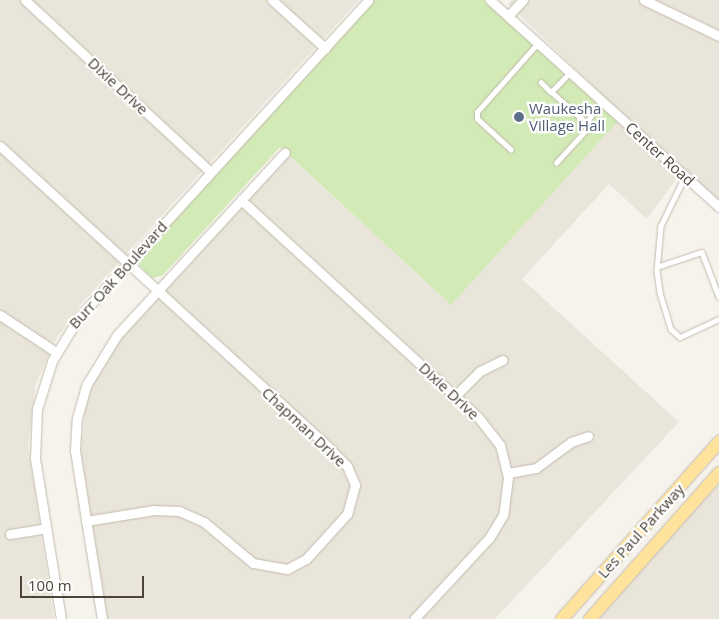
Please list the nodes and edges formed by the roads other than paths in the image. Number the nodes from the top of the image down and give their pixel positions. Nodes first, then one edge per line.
1 (26, 0) edge
2 (272, 0) edge
3 (368, 0) edge
4 (490, 0) edge
5 (523, 0) edge
6 (644, 0) edge
7 (508, 16) junction
8 (719, 36) edge
9 (538, 43) junction
10 (325, 48) junction
11 (570, 72) junction
12 (541, 82) dead end
13 (551, 92) junction
14 (602, 102) junction
15 (586, 123) junction
16 (0, 146) edge
17 (511, 150) dead end
18 (285, 152) dead end
19 (556, 164) dead end
20 (211, 172) junction
21 (685, 176) junction
22 (241, 200) junction
23 (719, 208) edge
24 (128, 263) junction
25 (657, 267) junction
26 (157, 291) junction
27 (719, 296) edge
28 (0, 315) edge
29 (719, 319) edge
30 (56, 352) junction
31 (503, 360) dead end
32 (455, 396) junction
33 (588, 436) dead end
34 (719, 442) edge
35 (508, 473) junction
36 (719, 473) edge
37 (86, 522) junction
38 (46, 528) junction
39 (10, 534) dead end
40 (61, 619) edge
41 (102, 619) edge
42 (414, 619) edge
43 (562, 619) edge
44 (590, 619) edge

1 - 20 street, Dixie Drive
2 - 10 street
3 - 10 street, Burr Oak Boulevard
4 - 7 street, Center Road
5 - 7 street
6 - 8 street
7 - 9 street, Center Road
9 - 11 street, Center Road
9 - 17 lane
10 - 20 street, Burr Oak Boulevard
11 - 13 lane
11 - 14 street, Center Road
12 - 13 lane
13 - 15 lane
14 - 15 lane
14 - 21 street, Center Road
15 - 19 lane
16 - 24 street, Chapman Drive
18 - 22 street
20 - 24 street, Burr Oak Boulevard
21 - 23 street, Center Road
21 - 25 lane
22 - 26 street
22 - 32 street, Dixie Drive
24 - 26 street, Chapman Drive
24 - 30 street, Burr Oak Boulevard
25 - 27 lane
25 - 29 lane
26 - 37 street
26 - 37 street, Chapman Drive
28 - 30 street
30 - 38 street, Burr Oak Boulevard
31 - 32 street
32 - 35 street, Dixie Drive
33 - 35 street
34 - 43 main road, Les Paul Parkway
35 - 42 street, Dixie Drive
36 - 44 main road, Les Paul Parkway
37 - 41 street
38 - 39 street
38 - 40 street, Burr Oak Boulevard

